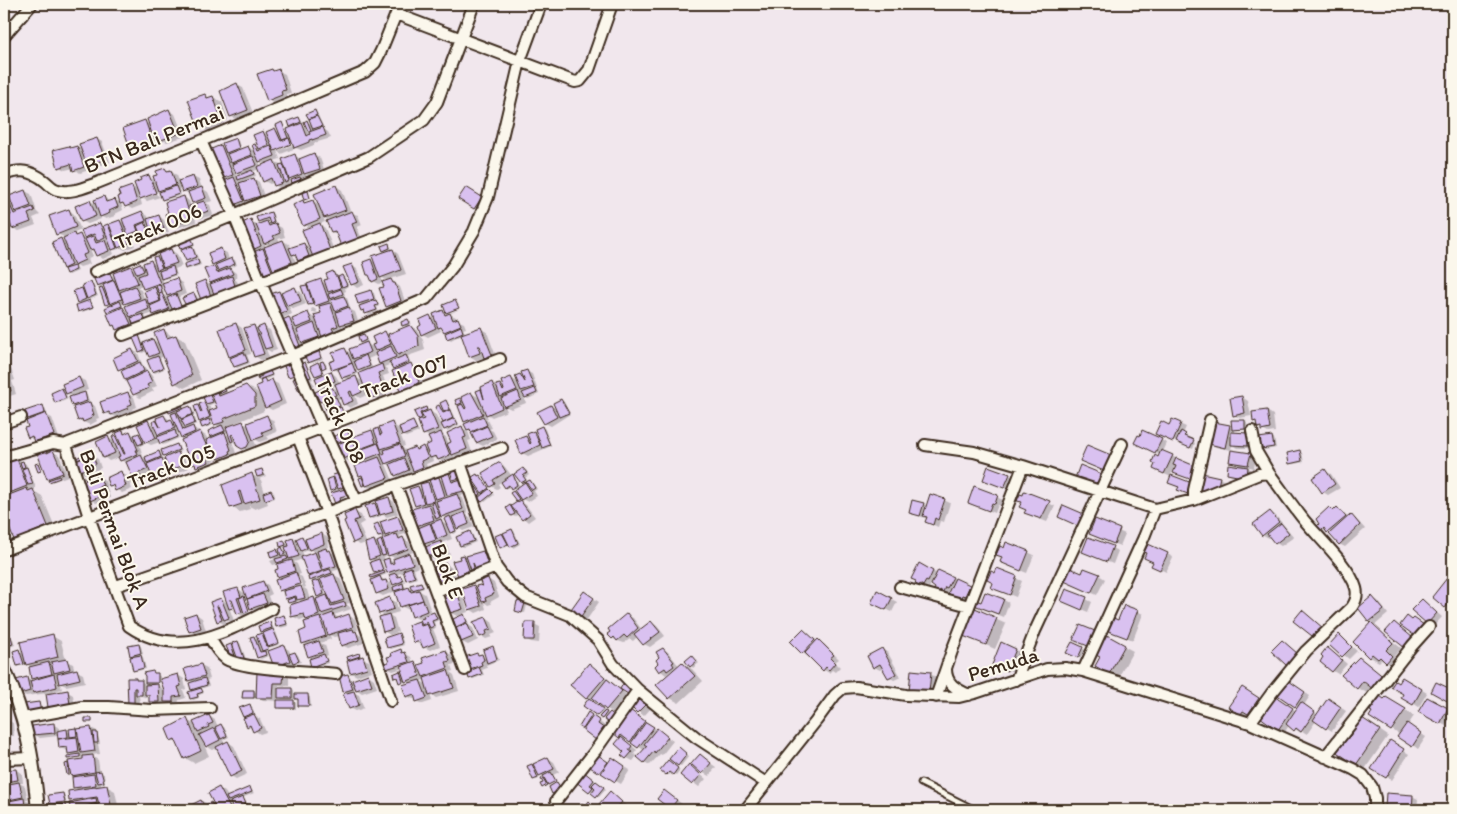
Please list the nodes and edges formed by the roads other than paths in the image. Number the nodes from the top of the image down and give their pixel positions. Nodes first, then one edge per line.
1 (32, 4) edge
2 (400, 4) edge
3 (474, 4) edge
4 (541, 4) edge
5 (612, 4) edge
6 (396, 14) junction
7 (4, 36) edge
8 (462, 39) junction
9 (520, 61) junction
10 (201, 141) junction
11 (4, 175) edge
12 (234, 216) junction
13 (394, 232) dead end
14 (95, 272) dead end
15 (261, 283) junction
16 (123, 335) dead end
17 (292, 356) junction
18 (500, 359) dead end
19 (21, 417) dead end
20 (1210, 420) dead end
21 (4, 423) edge
22 (323, 428) junction
23 (1252, 431) dead end
24 (298, 437) junction
25 (1122, 444) dead end
26 (66, 445) junction
27 (925, 445) dead end
28 (502, 448) dead end
29 (4, 458) edge
30 (460, 462) junction
31 (1024, 466) junction
32 (1269, 473) junction
33 (396, 485) junction
34 (1100, 491) junction
35 (1194, 500) junction
36 (357, 502) junction
37 (1155, 509) junction
38 (327, 513) junction
39 (89, 517) junction
40 (4, 550) edge
41 (496, 567) junction
42 (116, 586) junction
43 (900, 587) dead end
44 (436, 591) junction
45 (969, 606) junction
46 (272, 609) dead end
47 (1429, 627) dead end
48 (210, 637) junction
49 (946, 668) junction
50 (4, 669) edge
51 (465, 670) dead end
52 (1083, 671) junction
53 (336, 674) dead end
54 (1016, 680) junction
55 (8, 686) edge
56 (638, 690) junction
57 (969, 695) junction
58 (936, 697) junction
59 (392, 701) dead end
60 (210, 708) dead end
61 (23, 718) junction
62 (1250, 723) junction
63 (1325, 757) junction
64 (32, 758) junction
65 (4, 759) edge
66 (766, 783) junction
67 (921, 783) dead end
68 (556, 801) dead end
69 (38, 810) edge
70 (745, 810) edge
71 (975, 810) edge
72 (1375, 810) edge

1 - 7 street
2 - 6 street, BTN Bali Permai
3 - 8 street, Track 006
4 - 9 street
5 - 9 street
6 - 8 street
6 - 10 street, BTN Bali Permai
8 - 9 street
8 - 12 street, Track 006
9 - 17 street, Bali Permai Blok A
10 - 11 street, BTN Bali Permai
10 - 12 street, Track 008
12 - 14 street, Track 006
12 - 15 street, Track 008
13 - 15 street
15 - 16 street
15 - 17 street, Track 008
17 - 22 street, Track 008
17 - 26 street, Bali Permai Blok A
18 - 22 street, Track 007
19 - 21 street
20 - 35 street
22 - 24 street, Track 005
22 - 36 street, Track 008
23 - 32 street
24 - 38 street
24 - 39 street, Track 005
25 - 34 street
26 - 29 street
26 - 39 street, Bali Permai Blok A
27 - 31 street
28 - 30 street
30 - 33 street
30 - 41 street
31 - 34 street
31 - 45 street
32 - 35 street
32 - 62 street
33 - 36 street
33 - 44 street, Blok E
34 - 37 street
34 - 54 street
35 - 37 street
36 - 38 street
37 - 52 street
38 - 42 street
38 - 59 street
39 - 40 street, Track 005
39 - 42 street, Bali Permai Blok A
41 - 44 street
41 - 56 street
42 - 48 street, Bali Permai Blok A
43 - 45 street
44 - 51 street, Blok E
45 - 49 street
46 - 48 street, Bali Permai Blok A
47 - 63 street
48 - 53 street
49 - 57 street
49 - 58 street
50 - 55 street
52 - 54 street, Pemuda
52 - 62 street, Pemuda
54 - 57 street, Pemuda
55 - 61 street
56 - 66 street
56 - 68 street
57 - 58 street, Pemuda
58 - 66 street, Pemuda
60 - 61 street
61 - 64 street
62 - 63 street, Pemuda
63 - 72 street, Pemuda
64 - 65 street
64 - 69 street
66 - 70 street, Pemuda
67 - 71 lane

